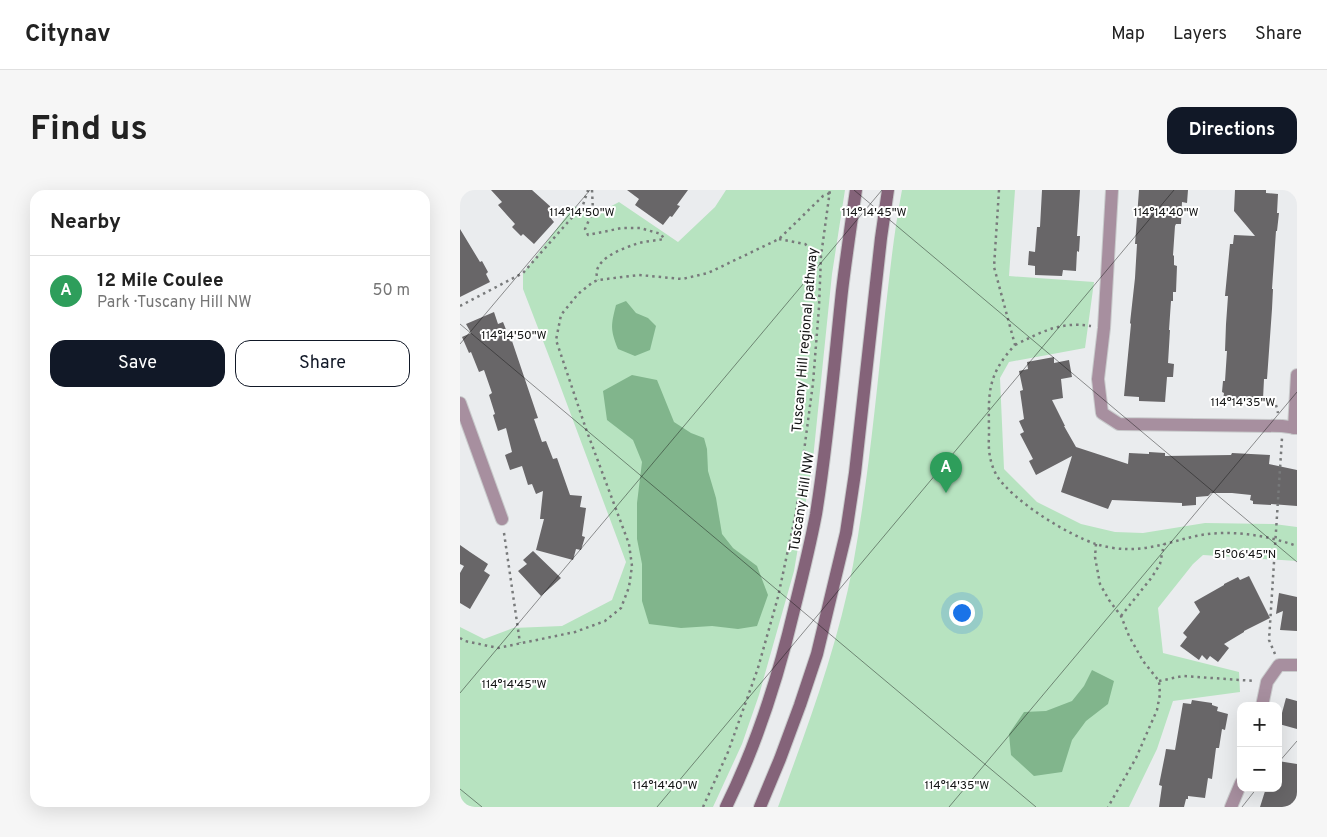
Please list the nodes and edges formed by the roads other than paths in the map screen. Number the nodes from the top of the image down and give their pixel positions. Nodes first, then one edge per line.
1 (856, 190) edge
2 (888, 190) edge
3 (1112, 190) edge
4 (1297, 375) edge
5 (460, 403) edge
6 (1291, 427) edge
7 (502, 519) road end
8 (1297, 665) edge
9 (1263, 702) edge
10 (1238, 792) edge
11 (726, 807) edge
12 (760, 807) edge
13 (1232, 807) edge

1 - 11 street, Tuscany Hill NW
2 - 12 street
3 - 6 street
4 - 6 street
5 - 7 street
8 - 9 street
10 - 13 street

